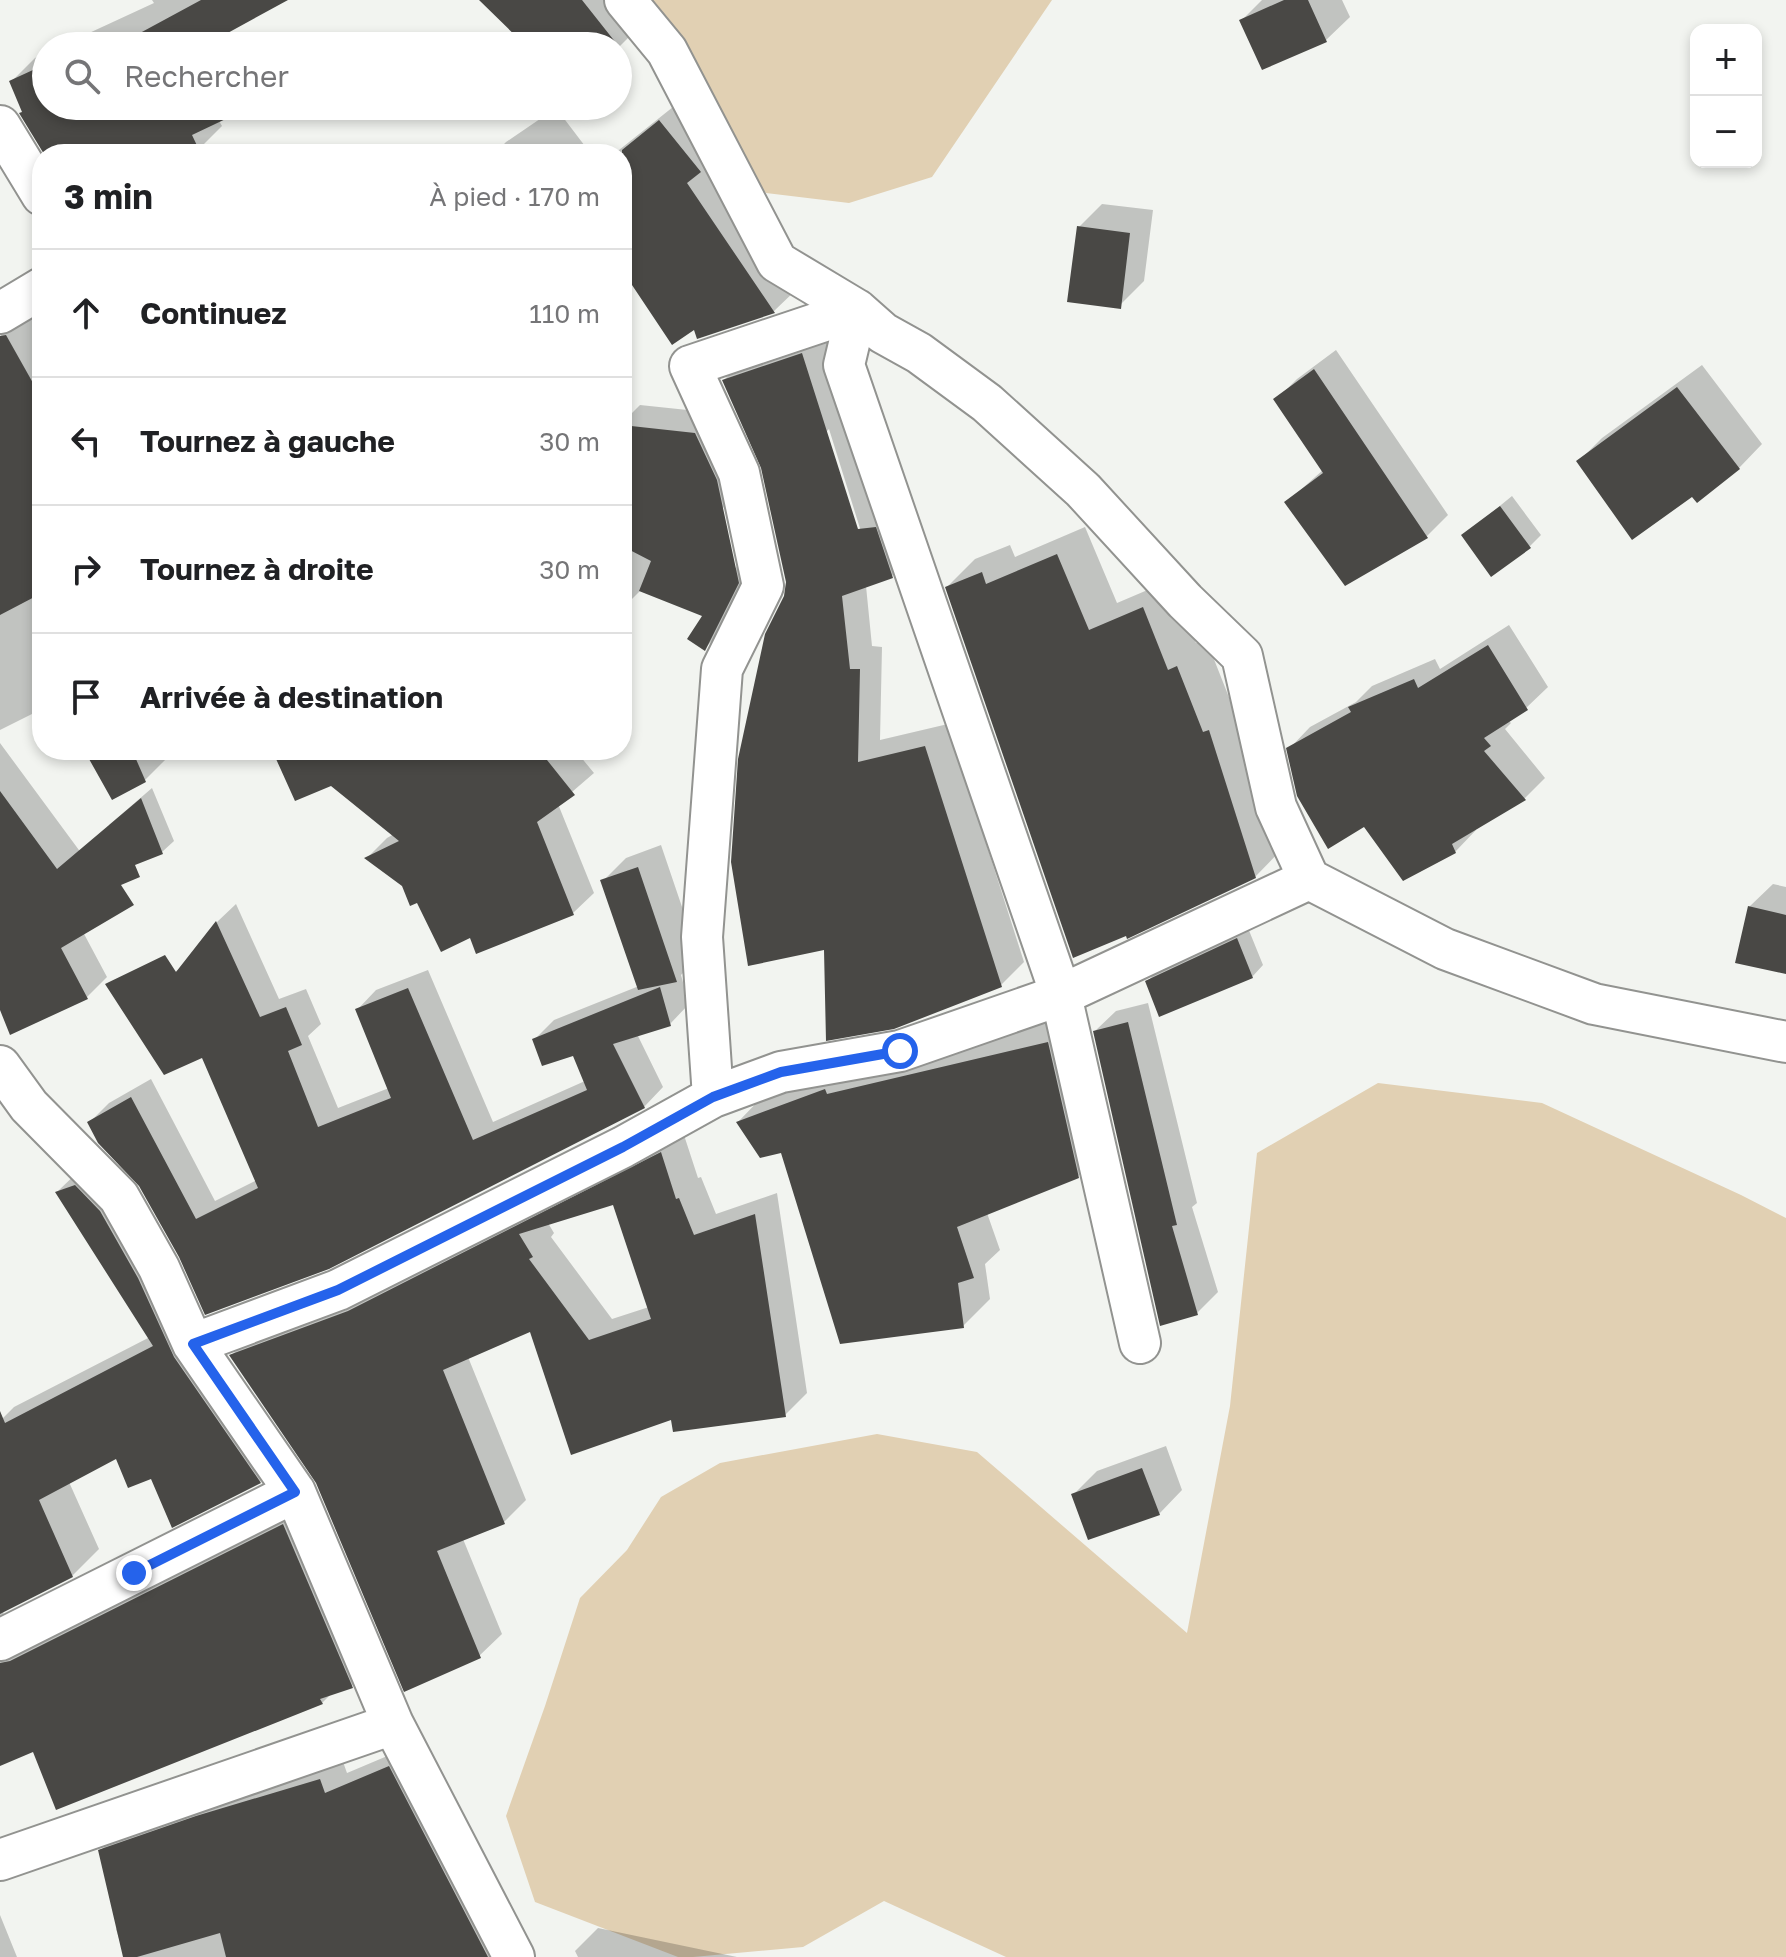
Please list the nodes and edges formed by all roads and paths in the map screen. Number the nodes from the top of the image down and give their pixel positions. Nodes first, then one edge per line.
1 (625, 0) edge
2 (0, 126) edge
3 (32, 179) edge
4 (32, 294) edge
5 (857, 310) junction
6 (0, 313) edge
7 (1309, 879) junction
8 (1061, 995) junction
9 (1786, 1042) edge
10 (0, 1066) edge
11 (713, 1097) junction
12 (1140, 1343) dead end
13 (193, 1344) junction
14 (295, 1492) junction
15 (0, 1640) edge
16 (393, 1724) junction
17 (0, 1860) edge
18 (514, 1957) edge

1 - 5 street
2 - 3 street
4 - 6 street
5 - 7 street
5 - 8 street
5 - 11 street
7 - 8 street
7 - 9 street
8 - 11 street
8 - 12 street
10 - 13 street
11 - 13 street
13 - 14 street
14 - 15 street
14 - 16 street
16 - 17 street
16 - 18 street

